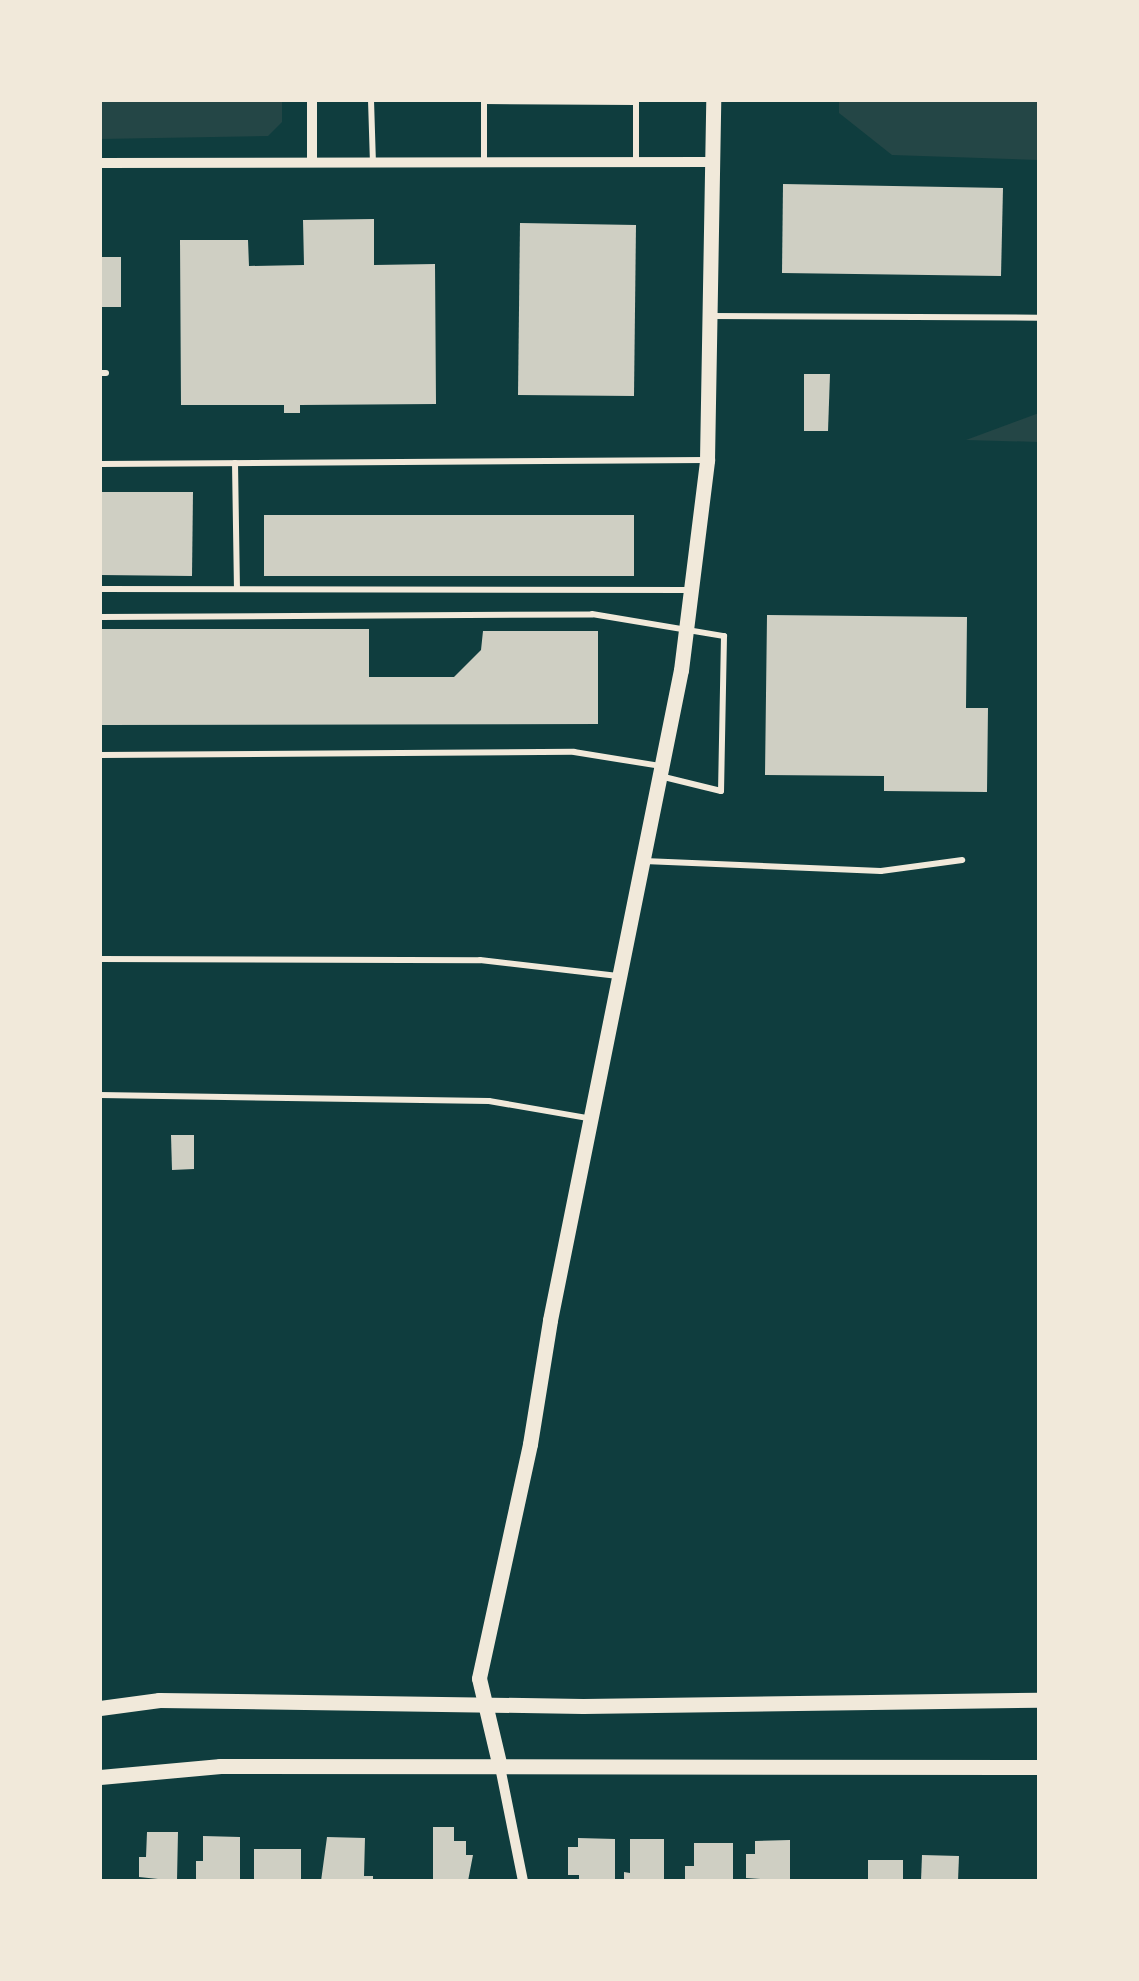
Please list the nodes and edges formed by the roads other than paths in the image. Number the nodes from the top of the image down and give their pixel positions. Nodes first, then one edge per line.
1 (312, 100) edge
2 (371, 100) edge
3 (713, 100) edge
4 (636, 101) edge
5 (312, 162) junction
6 (372, 162) junction
7 (484, 162) junction
8 (636, 162) junction
9 (712, 162) junction
10 (100, 163) edge
11 (709, 316) junction
12 (1039, 318) edge
13 (707, 460) junction
14 (100, 464) edge
15 (235, 464) junction
16 (100, 589) edge
17 (237, 589) junction
18 (690, 590) junction
19 (100, 617) edge
20 (686, 628) junction
21 (100, 756) edge
22 (660, 771) junction
23 (962, 860) dead end
24 (642, 861) junction
25 (100, 959) edge
26 (619, 976) junction
27 (100, 1095) edge
28 (590, 1118) junction
29 (1039, 1700) edge
30 (484, 1702) junction
31 (100, 1708) edge
32 (1039, 1766) edge
33 (500, 1767) junction
34 (100, 1777) edge
35 (523, 1881) edge

1 - 5 street
2 - 6 lane
3 - 9 main road
4 - 7 lane
4 - 8 lane
5 - 6 street
5 - 10 street
6 - 7 street
7 - 8 street
8 - 9 street
9 - 11 main road
11 - 12 lane
11 - 13 main road
13 - 15 lane
13 - 18 main road
14 - 15 lane
15 - 17 lane
16 - 17 lane
17 - 18 lane
18 - 20 main road
19 - 20 lane
20 - 22 main road
20 - 22 lane
21 - 22 lane
22 - 24 main road
23 - 24 lane
24 - 26 main road
25 - 26 lane
26 - 28 main road
27 - 28 lane
28 - 30 main road
29 - 30 main road
30 - 31 main road
30 - 33 main road
32 - 33 main road
33 - 34 main road
33 - 35 street

